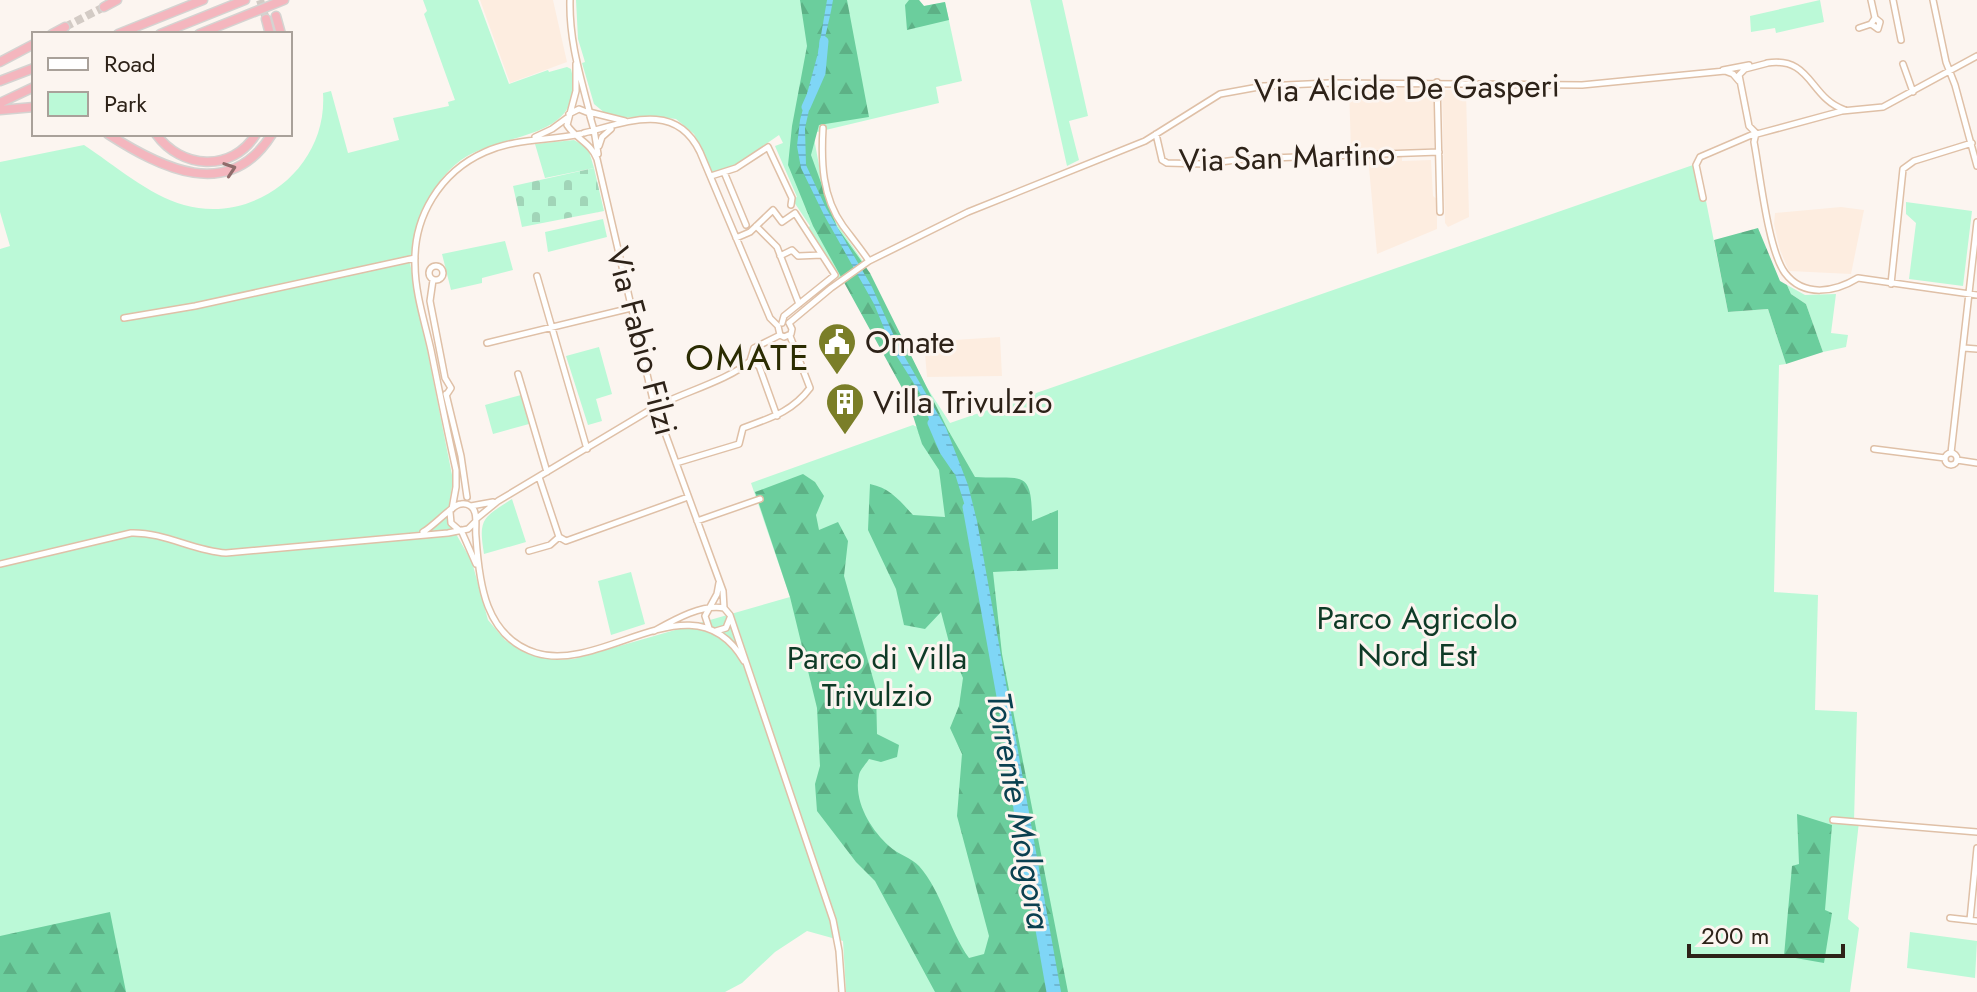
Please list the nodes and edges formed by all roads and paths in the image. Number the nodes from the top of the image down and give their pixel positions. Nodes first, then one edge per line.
1 (117, 0) edge
2 (203, 0) edge
3 (245, 0) edge
4 (284, 0) edge
5 (570, 0) edge
6 (1871, 0) edge
7 (1893, 0) edge
8 (1933, 0) edge
9 (104, 7) dead end
10 (276, 16) tunnel mouth
11 (266, 19) tunnel mouth
12 (65, 27) dead end
13 (1859, 28) dead end
14 (56, 32) edge
15 (123, 32) edge
16 (165, 32) edge
17 (204, 32) edge
18 (269, 32) edge
19 (280, 32) edge
20 (1901, 40) dead end
21 (32, 45) edge
22 (1977, 56) edge
23 (0, 62) edge
24 (1768, 63) junction
25 (576, 64) junction
26 (1903, 64) dead end
27 (32, 69) edge
28 (1950, 71) junction
29 (1719, 72) junction
30 (0, 81) edge
31 (1739, 81) junction
32 (1437, 82) junction
33 (32, 88) edge
34 (1913, 92) junction
35 (586, 97) junction
36 (0, 103) edge
37 (1831, 104) junction
38 (32, 107) edge
39 (0, 110) edge
40 (1846, 111) junction
41 (589, 115) junction
42 (568, 116) junction
43 (1820, 117) junction
44 (609, 118) junction
45 (634, 121) junction
46 (620, 125) junction
47 (823, 128) dead end
48 (594, 130) junction
49 (577, 133) junction
50 (1756, 133) junction
51 (1156, 134) junction
52 (112, 136) edge
53 (158, 136) edge
54 (255, 136) edge
55 (270, 136) edge
56 (526, 140) junction
57 (1972, 143) junction
58 (1439, 152) junction
59 (597, 157) junction
60 (1977, 166) edge
61 (724, 172) junction
62 (711, 176) junction
63 (1703, 198) dead end
64 (791, 205) dead end
65 (1440, 212) dead end
66 (1977, 222) edge
67 (746, 225) dead end
68 (756, 226) junction
69 (736, 238) junction
70 (822, 255) junction
71 (780, 256) junction
72 (415, 258) junction
73 (867, 263) junction
74 (537, 276) dead end
75 (433, 280) dead end
76 (1891, 284) junction
77 (1974, 294) edge
78 (799, 304) junction
79 (631, 308) junction
80 (124, 318) dead end
81 (789, 323) junction
82 (780, 324) junction
83 (552, 328) junction
84 (780, 335) junction
85 (790, 335) junction
86 (487, 343) dead end
87 (1964, 348) junction
88 (1977, 349) edge
89 (750, 361) junction
90 (518, 374) dead end
91 (447, 394) junction
92 (440, 395) junction
93 (655, 407) junction
94 (777, 416) junction
95 (587, 449) junction
96 (1874, 449) dead end
97 (1951, 453) junction
98 (1945, 458) junction
99 (1957, 460) junction
100 (676, 463) junction
101 (1977, 463) edge
102 (456, 470) junction
103 (547, 472) junction
104 (539, 477) junction
105 (467, 497) junction
106 (688, 497) junction
107 (760, 499) dead end
108 (498, 501) junction
109 (470, 506) junction
110 (451, 510) junction
111 (441, 520) junction
112 (475, 521) junction
113 (697, 521) junction
114 (461, 530) junction
115 (435, 533) junction
116 (416, 535) junction
117 (559, 537) junction
118 (529, 551) dead end
119 (0, 564) edge
120 (478, 568) junction
121 (719, 582) junction
122 (710, 609) junction
123 (726, 610) junction
124 (712, 630) junction
125 (654, 631) junction
126 (749, 673) junction
127 (1833, 820) dead end
128 (1977, 832) edge
129 (1977, 848) edge
130 (1950, 918) dead end
131 (1974, 920) edge
132 (842, 992) edge

1 - 9 highway
2 - 15 highway
3 - 16 highway
4 - 17 highway
5 - 25 street, Via Fabio Filzi
6 - 13 street
7 - 20 street
8 - 28 street
10 - 19 highway
11 - 18 highway
12 - 14 highway
21 - 23 highway
22 - 28 street
24 - 29 street, Via Alcide De Gasperi
24 - 31 street
24 - 37 street
25 - 35 street, Via Fabio Filzi
25 - 42 street, Via Fabio Filzi
26 - 34 street
27 - 30 highway
28 - 34 street
28 - 57 street
29 - 31 street
29 - 32 street, Via Alcide De Gasperi
31 - 50 street
32 - 51 street, Via Alcide De Gasperi
32 - 58 street, Via San Martino
33 - 36 highway
34 - 40 street
35 - 41 street, Via Fabio Filzi
35 - 44 street
37 - 40 street
37 - 43 street
38 - 39 highway
40 - 43 street
41 - 42 street
41 - 44 street
41 - 48 street, Via Fabio Filzi
41 - 49 street
42 - 49 street
42 - 56 street
43 - 50 street
44 - 45 street
45 - 46 street
45 - 62 street
46 - 48 street
46 - 59 street
47 - 73 street
48 - 49 street
48 - 59 street, Via Fabio Filzi
49 - 56 street
49 - 59 street, Via Fabio Filzi
50 - 63 street
50 - 76 street
51 - 58 street, Via San Martino
51 - 73 street, Via Alcide De Gasperi
52 -> 55 highway
53 - 54 highway
56 - 72 street
57 - 60 street
57 - 76 street
58 - 65 street, Via San Martino
59 - 79 street, Via Fabio Filzi
61 - 62 street
61 - 64 street
61 - 67 street
62 - 69 street
66 - 77 street
68 - 69 street
68 - 70 street
68 - 71 street
69 - 82 street
70 - 71 street
70 - 78 street
71 - 78 street
72 - 80 street
72 - 92 street
73 - 81 street, Via Alcide De Gasperi
74 - 83 street
75 - 91 street
76 - 77 street
77 - 87 street
78 - 82 street
79 - 83 street
79 - 93 street, Via Fabio Filzi
81 - 82 street
81 - 85 street
82 - 84 street
83 - 86 street
83 - 95 street
84 - 85 street
84 - 89 street
85 - 94 street
87 - 88 street
87 - 97 street
89 - 93 street
89 - 94 street
90 - 103 street
91 - 92 street
91 - 105 street
92 - 102 street
93 - 95 street
93 - 100 street, Via Fabio Filzi
94 - 100 street
95 - 103 street
96 - 98 street
97 - 98 street
97 - 99 street
98 - 99 street
99 - 101 street
100 - 106 street, Via Fabio Filzi
102 - 105 street
102 - 110 street
103 - 104 street
104 - 108 street
104 - 117 street
105 - 109 street
106 - 113 street, Via Fabio Filzi
106 - 117 street
107 - 113 street
108 - 109 street
108 - 112 street
109 - 110 street
109 - 112 street
110 - 111 street
110 - 114 street
111 - 115 street
111 - 116 street
112 - 114 street
112 - 120 street
113 - 121 street, Via Fabio Filzi
114 - 115 street
114 - 120 street
115 - 116 street
116 - 119 street
117 - 118 street
120 - 125 street
121 - 122 street
121 - 123 street, Via Fabio Filzi
122 - 123 street
122 - 124 street
122 - 125 street
123 - 124 street
123 - 126 street, Via Fabio Filzi
124 - 125 street
124 - 126 street, Via Fabio Filzi
126 - 132 street, Via Fabio Filzi
127 - 128 street
129 - 131 street
130 - 131 street

